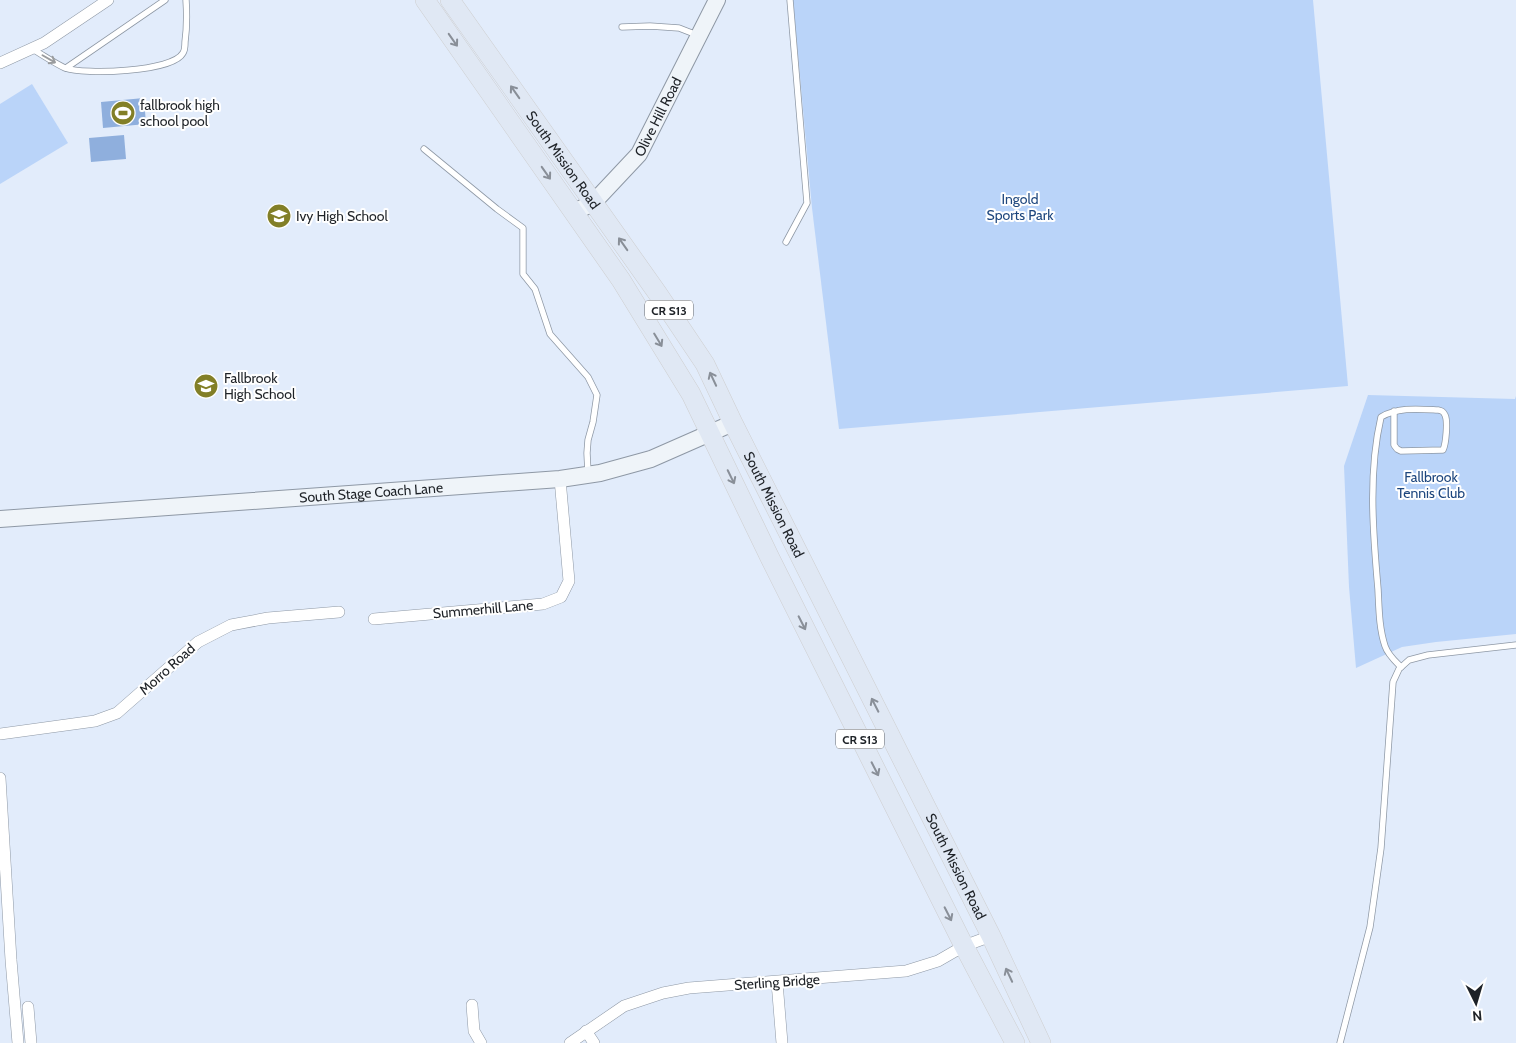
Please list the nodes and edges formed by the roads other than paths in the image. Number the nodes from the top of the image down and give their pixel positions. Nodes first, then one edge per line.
1 (108, 0) edge
2 (165, 0) edge
3 (186, 0) edge
4 (425, 0) edge
5 (450, 0) edge
6 (717, 0) edge
7 (790, 0) edge
8 (622, 27) dead end
9 (699, 36) junction
10 (32, 49) junction
11 (0, 63) edge
12 (66, 68) junction
13 (424, 149) dead end
14 (593, 203) junction
15 (574, 212) junction
16 (786, 242) dead end
17 (1394, 411) junction
18 (734, 423) junction
19 (710, 434) junction
20 (588, 475) junction
21 (560, 479) junction
22 (0, 519) edge
23 (339, 612) dead end
24 (374, 619) dead end
25 (1516, 645) edge
26 (1401, 667) junction
27 (0, 734) edge
28 (0, 778) edge
29 (2, 852) edge
30 (991, 936) junction
31 (964, 946) junction
32 (777, 982) junction
33 (472, 1005) dead end
34 (28, 1007) dead end
35 (586, 1031) junction
36 (18, 1043) edge
37 (31, 1043) edge
38 (480, 1043) edge
39 (570, 1043) edge
40 (594, 1043) edge
41 (782, 1043) edge
42 (1015, 1043) edge
43 (1041, 1043) edge
44 (1340, 1043) edge

1 - 10 street
2 - 12 lane
3 - 12 lane
4 -> 15 main road, South Mission Road / CR S13
14 -> 5 main road, South Mission Road / CR S13
6 - 9 main road, Olive Hill Road
7 - 16 lane
8 - 9 lane
9 - 14 main road, Olive Hill Road
10 - 11 street
10 -> 12 lane
13 - 20 lane
14 - 15 main road, Olive Hill Road
18 -> 14 main road, South Mission Road / CR S13
15 -> 19 main road, South Mission Road / CR S13
17 - 17 lane
17 - 26 lane
18 - 19 main road, South Stage Coach Lane
30 -> 18 main road, South Mission Road / CR S13
19 - 20 main road, South Stage Coach Lane
19 -> 31 main road, South Mission Road / CR S13
20 - 21 main road, South Stage Coach Lane
21 - 22 main road, South Stage Coach Lane
21 - 24 street, Summerhill Lane
23 - 27 street, Morro Road
25 - 26 lane
26 - 44 lane
28 - 29 street
29 - 36 street
30 - 31 street, Sterling Bridge
43 -> 30 main road, South Mission Road / CR S13
31 - 32 street, Sterling Bridge
31 - 42 main road, South Mission Road / CR S13
32 - 35 street, Sterling Bridge
32 - 41 street
33 - 38 street
34 - 37 street
35 - 39 street, Sterling Bridge
35 - 40 street

